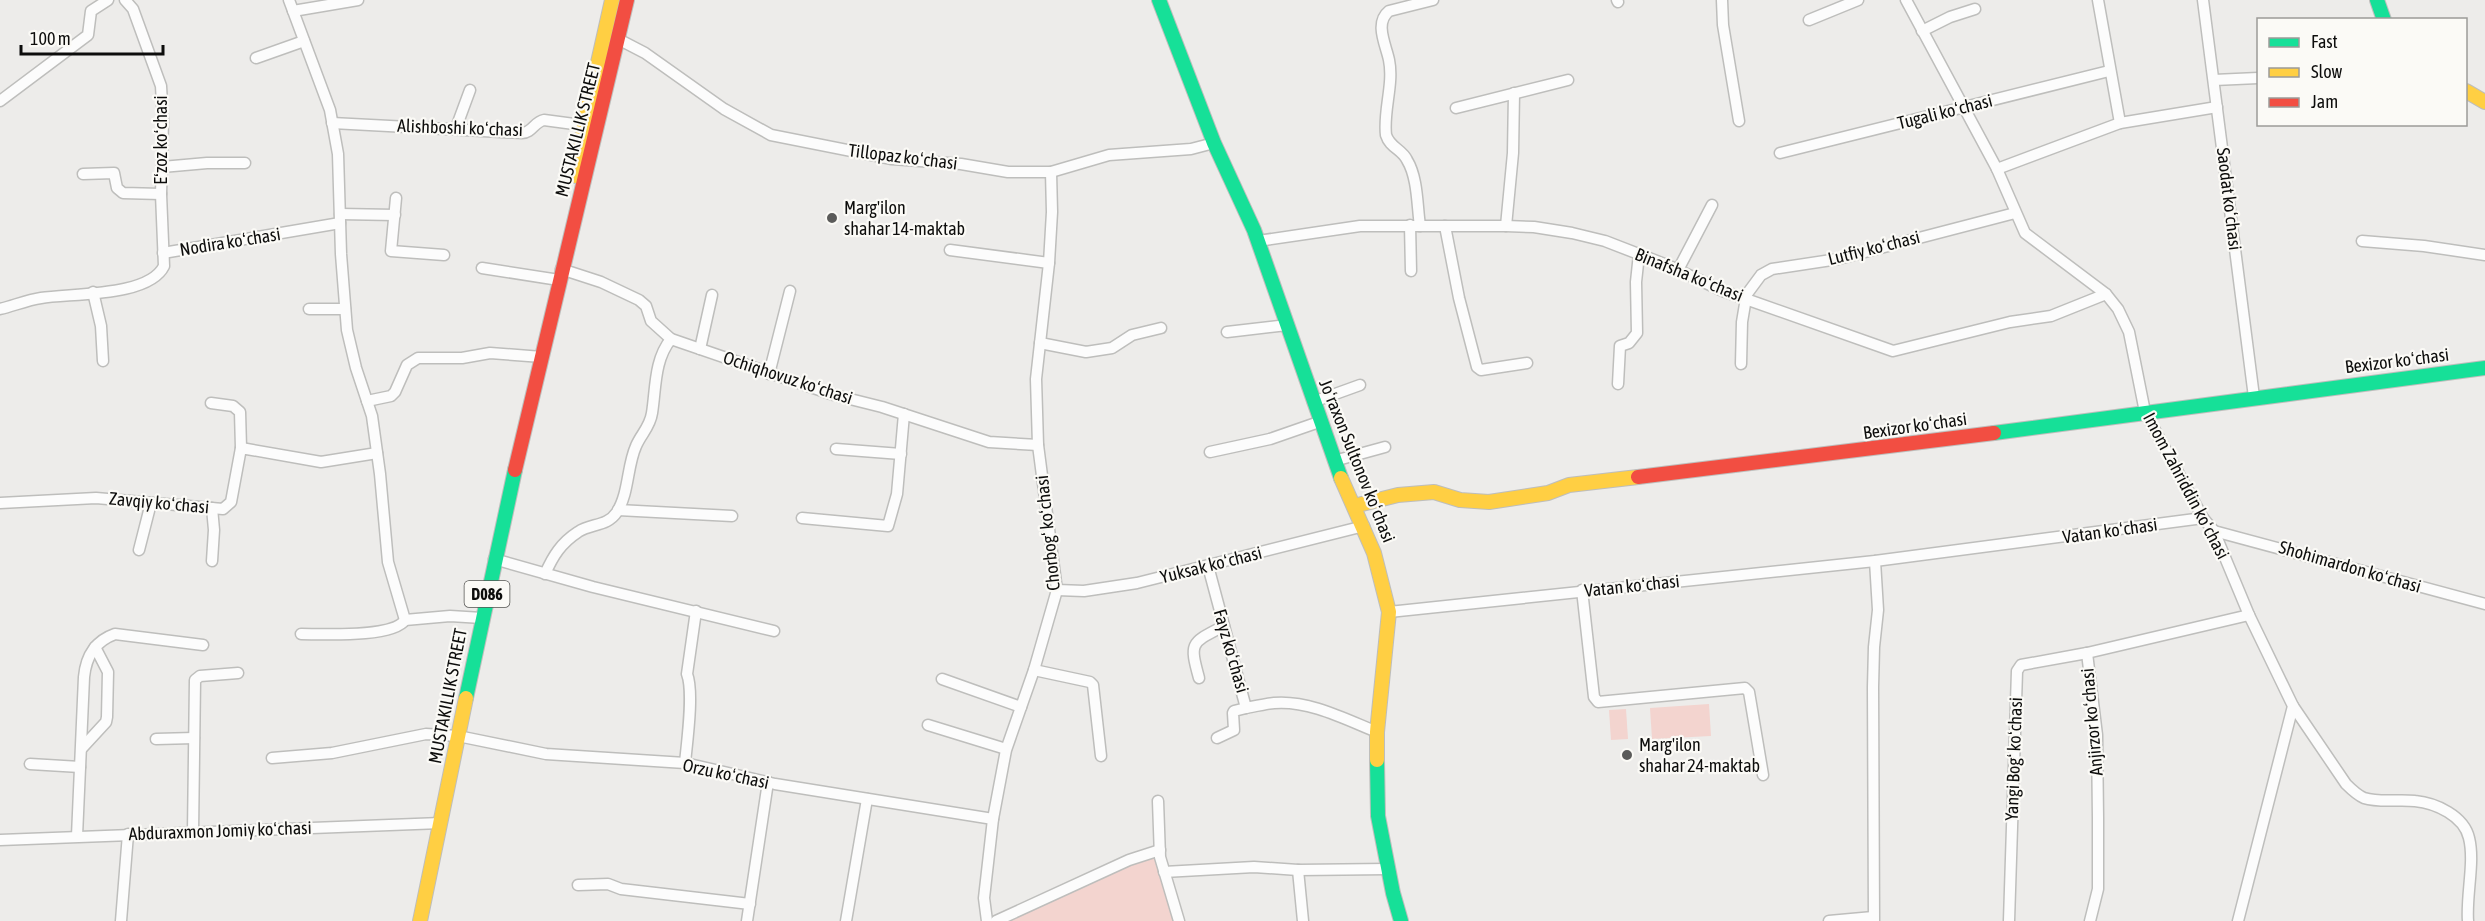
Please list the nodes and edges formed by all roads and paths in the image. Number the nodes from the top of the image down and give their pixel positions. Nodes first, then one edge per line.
1 (108, 0) edge
2 (125, 0) edge
3 (289, 0) edge
4 (358, 0) edge
5 (612, 0) edge
6 (627, 0) edge
7 (1159, 0) edge
8 (1433, 0) edge
9 (1722, 0) edge
10 (1858, 0) edge
11 (1906, 0) edge
12 (2098, 0) edge
13 (2203, 0) edge
14 (2377, 0) edge
15 (1975, 9) dead end
16 (293, 11) junction
17 (2383, 18) edge
18 (1809, 20) dead end
19 (1922, 30) junction
20 (618, 39) junction
21 (304, 41) junction
22 (256, 58) dead end
23 (2109, 70) junction
24 (2257, 78) edge
25 (1568, 80) dead end
26 (2214, 80) junction
27 (470, 90) dead end
28 (1514, 93) junction
29 (2467, 93) edge
30 (0, 101) edge
31 (2485, 102) edge
32 (2217, 107) junction
33 (1456, 108) dead end
34 (1964, 108) junction
35 (1739, 122) dead end
36 (332, 123) junction
37 (2120, 123) junction
38 (584, 125) junction
39 (456, 128) junction
40 (598, 128) junction
41 (1214, 143) junction
42 (1780, 153) dead end
43 (245, 163) dead end
44 (162, 168) junction
45 (1997, 169) junction
46 (1051, 172) junction
47 (83, 174) dead end
48 (161, 194) junction
49 (396, 198) dead end
50 (1712, 205) dead end
51 (2015, 213) junction
52 (395, 214) junction
53 (340, 219) junction
54 (1415, 225) junction
55 (1445, 226) junction
56 (1506, 226) junction
57 (1258, 241) junction
58 (2362, 241) dead end
59 (950, 250) dead end
60 (163, 253) junction
61 (1640, 254) junction
62 (444, 255) dead end
63 (2485, 255) edge
64 (1049, 263) junction
65 (482, 268) dead end
66 (1678, 270) junction
67 (1412, 271) dead end
68 (560, 274) junction
69 (790, 291) dead end
70 (93, 292) junction
71 (2106, 294) junction
72 (712, 295) dead end
73 (1745, 298) junction
74 (0, 309) edge
75 (309, 309) dead end
76 (345, 309) junction
77 (1287, 325) junction
78 (1161, 328) dead end
79 (1227, 332) dead end
80 (671, 339) junction
81 (1040, 343) junction
82 (700, 349) junction
83 (542, 357) junction
84 (103, 361) dead end
85 (1527, 363) dead end
86 (1741, 364) dead end
87 (2485, 368) edge
88 (769, 374) junction
89 (1618, 384) dead end
90 (1360, 385) dead end
91 (2254, 398) junction
92 (367, 402) junction
93 (1313, 402) junction
94 (211, 403) dead end
95 (2145, 412) junction
96 (904, 414) junction
97 (1319, 422) junction
98 (1038, 446) junction
99 (1385, 447) dead end
100 (241, 448) junction
101 (836, 449) dead end
102 (1210, 452) dead end
103 (377, 453) junction
104 (900, 454) junction
105 (1334, 461) junction
106 (151, 502) junction
107 (0, 503) edge
108 (1354, 506) junction
109 (212, 508) junction
110 (618, 510) junction
111 (732, 516) dead end
112 (802, 518) dead end
113 (2203, 518) junction
114 (1364, 526) junction
115 (2214, 531) junction
116 (139, 550) dead end
117 (494, 559) junction
118 (212, 561) dead end
119 (1875, 561) junction
120 (1208, 566) junction
121 (545, 574) junction
122 (1057, 590) junction
123 (1582, 591) junction
124 (2485, 604) edge
125 (696, 611) junction
126 (1389, 612) junction
127 (2248, 615) junction
128 (482, 618) junction
129 (405, 620) junction
130 (1224, 626) junction
131 (774, 631) dead end
132 (302, 634) dead end
133 (202, 645) dead end
134 (94, 647) junction
135 (2087, 652) junction
136 (1034, 670) junction
137 (238, 673) dead end
138 (1199, 678) dead end
139 (942, 679) dead end
140 (2293, 706) junction
141 (1021, 707) junction
142 (1246, 708) junction
143 (928, 725) dead end
144 (1377, 732) junction
145 (458, 736) junction
146 (194, 738) junction
147 (1217, 738) dead end
148 (156, 739) dead end
149 (81, 748) junction
150 (1006, 749) junction
151 (1101, 756) dead end
152 (272, 758) dead end
153 (685, 763) junction
154 (30, 764) dead end
155 (80, 766) junction
156 (1763, 776) dead end
157 (768, 782) junction
158 (867, 799) junction
159 (1158, 801) dead end
160 (993, 819) junction
161 (441, 823) junction
162 (193, 832) junction
163 (128, 834) junction
164 (77, 836) junction
165 (0, 840) edge
166 (1160, 850) junction
167 (1389, 869) junction
168 (1298, 870) junction
169 (1164, 872) junction
170 (578, 885) dead end
171 (750, 904) junction
172 (1874, 919) edge
173 (121, 921) edge
174 (420, 921) edge
175 (747, 921) edge
176 (846, 921) edge
177 (987, 921) edge
178 (996, 921) edge
179 (1179, 921) edge
180 (1303, 921) edge
181 (1401, 921) edge
182 (1829, 921) edge
183 (2009, 921) edge
184 (2090, 921) edge
185 (2238, 921) edge
186 (2468, 921) edge

1 - 30 street
2 - 44 street, Eʻzoz koʻchasi
3 - 16 street
4 - 16 street
5 - 38 street, MUSTAKILLIK STREET / D086
6 - 20 street, MUSTAKILLIK STREET / D086
7 - 41 street, Joʻraxon Sultonov koʻchasi
8 - 54 street
9 - 35 street
10 - 18 street
11 - 19 street, Imom Zahriddin koʻchasi
12 - 23 street
13 - 26 street, Saodat koʻchasi
14 - 17 street
15 - 19 street
16 - 21 street
19 - 34 street, Imom Zahriddin koʻchasi
20 - 40 street, MUSTAKILLIK STREET / D086
20 - 46 street, Tillopaz koʻchasi
21 - 22 street
21 - 36 street
23 - 34 street, Tugali koʻchasi
23 - 37 street
24 - 26 street
25 - 28 street
26 - 32 street, Saodat koʻchasi
27 - 39 street
28 - 33 street
28 - 56 street
29 - 31 street
32 - 37 street
32 - 91 street, Saodat koʻchasi
34 - 42 street, Tugali koʻchasi
34 - 45 street, Imom Zahriddin koʻchasi
36 - 39 street, Alishboshi koʻchasi
36 - 53 street
37 - 45 street
38 - 39 street, Alishboshi koʻchasi
38 - 40 street, Alishboshi koʻchasi
38 - 68 street, MUSTAKILLIK STREET / D086
40 - 68 street, MUSTAKILLIK STREET / D086
41 - 46 street, Tillopaz koʻchasi
41 - 57 street, Joʻraxon Sultonov koʻchasi
43 - 44 street
44 - 48 street, Eʻzoz koʻchasi
45 - 51 street, Imom Zahriddin koʻchasi
46 - 64 street, Chorbogʻ koʻchasi
47 - 48 street
48 - 60 street, Eʻzoz koʻchasi
49 - 52 street
50 - 66 street
51 - 71 street, Imom Zahriddin koʻchasi
51 - 73 street, Lutfiy koʻchasi
52 - 53 street, Nodira koʻchasi
52 - 62 street
53 - 60 street, Nodira koʻchasi
53 - 76 street
54 - 55 street, Binafsha koʻchasi
54 - 57 street, Binafsha koʻchasi
54 - 67 street
55 - 56 street, Binafsha koʻchasi
55 - 85 street
56 - 61 street, Binafsha koʻchasi
57 - 77 street, Joʻraxon Sultonov koʻchasi
58 - 63 street
59 - 64 street
60 - 70 street, Nodira koʻchasi
61 - 66 street, Binafsha koʻchasi
61 - 89 street
64 - 81 street, Chorbogʻ koʻchasi
65 - 68 street, Ochiqhovuz koʻchasi
66 - 73 street, Binafsha koʻchasi
68 - 80 street, Ochiqhovuz koʻchasi
68 - 83 street, MUSTAKILLIK STREET / D086
69 - 88 street
70 - 74 street, Nodira koʻchasi
70 - 84 street
71 - 73 street, Binafsha koʻchasi
71 - 95 street, Imom Zahriddin koʻchasi
72 - 82 street
73 - 86 street
75 - 76 street
76 - 92 street
77 - 79 street
77 - 93 street, Joʻraxon Sultonov koʻchasi
78 - 81 street
80 - 82 street, Ochiqhovuz koʻchasi
80 - 110 street
81 - 98 street, Chorbogʻ koʻchasi
82 - 88 street, Ochiqhovuz koʻchasi
83 - 92 street
83 - 117 street, MUSTAKILLIK STREET / D086
87 - 91 street, Bexizor koʻchasi
88 - 96 street, Ochiqhovuz koʻchasi
90 - 93 street
91 - 95 street, Bexizor koʻchasi
92 - 103 street
93 - 97 street, Joʻraxon Sultonov koʻchasi
94 - 100 street
95 - 108 street, Bexizor koʻchasi
95 - 113 street, Imom Zahriddin koʻchasi
96 - 98 street, Ochiqhovuz koʻchasi
96 - 104 street
97 - 102 street
97 - 105 street, Joʻraxon Sultonov koʻchasi
98 - 122 street, Chorbogʻ koʻchasi
99 - 105 street
100 - 103 street
100 - 109 street, Zavqiy koʻchasi
101 - 104 street
103 - 129 street
104 - 112 street
105 - 108 street, Joʻraxon Sultonov koʻchasi
106 - 107 street, Zavqiy koʻchasi
106 - 109 street, Zavqiy koʻchasi
106 - 116 street
108 - 114 street, Joʻraxon Sultonov koʻchasi
109 - 118 street
110 - 111 street
110 - 121 street
113 - 115 street, Imom Zahriddin koʻchasi
113 - 119 street, Vatan koʻchasi
114 - 120 street, Yuksak koʻchasi
114 - 126 street, Joʻraxon Sultonov koʻchasi
115 - 124 street, Shohimardon koʻchasi
115 - 127 street, Imom Zahriddin koʻchasi
117 - 121 street
117 - 128 street, MUSTAKILLIK STREET / D086
119 - 123 street, Vatan koʻchasi
119 - 172 street
120 - 122 street, Yuksak koʻchasi
120 - 130 street, Fayz koʻchasi
121 - 125 street
122 - 136 street, Chorbogʻ koʻchasi
123 - 126 street, Vatan koʻchasi
123 - 156 street
125 - 131 street
125 - 153 street
126 - 144 street, Joʻraxon Sultonov koʻchasi
127 - 135 street, Anjirzor koʻchasi
127 - 140 street, Imom Zahriddin koʻchasi
128 - 129 street
128 - 145 street, MUSTAKILLIK STREET / D086
129 - 132 street
130 - 138 street
130 - 142 street, Fayz koʻchasi
133 - 134 street
134 - 149 street
134 - 149 street
135 - 183 street, Yangi Bogʻ koʻchasi
135 - 184 street, Anjirzor koʻchasi
136 - 141 street, Chorbogʻ koʻchasi
136 - 151 street
137 - 146 street
139 - 141 street
140 - 185 street
140 - 186 street, Imom Zahriddin koʻchasi
141 - 150 street, Chorbogʻ koʻchasi
142 - 144 street, Fayz koʻchasi
142 - 147 street
143 - 150 street
144 - 167 street, Joʻraxon Sultonov koʻchasi
145 - 152 street, Orzu koʻchasi
145 - 153 street, Orzu koʻchasi
145 - 161 street, MUSTAKILLIK STREET / D086
146 - 148 street
146 - 162 street
149 - 155 street
150 - 160 street, Chorbogʻ koʻchasi
153 - 157 street, Orzu koʻchasi
154 - 155 street
155 - 164 street
157 - 158 street, Orzu koʻchasi
157 - 171 street
158 - 160 street, Orzu koʻchasi
158 - 176 street
159 - 166 street
160 - 177 street, Chorbogʻ koʻchasi
161 - 162 street, Abduraxmon Jomiy koʻchasi
161 - 174 street, MUSTAKILLIK STREET / D086
162 - 163 street, Abduraxmon Jomiy koʻchasi
163 - 164 street, Abduraxmon Jomiy koʻchasi
163 - 173 street
164 - 165 street, Abduraxmon Jomiy koʻchasi
166 - 169 street
166 - 178 street
167 - 168 street
167 - 181 street, Joʻraxon Sultonov koʻchasi
168 - 169 street
168 - 180 street
169 - 179 street
170 - 171 street
171 - 175 street
172 - 182 street

